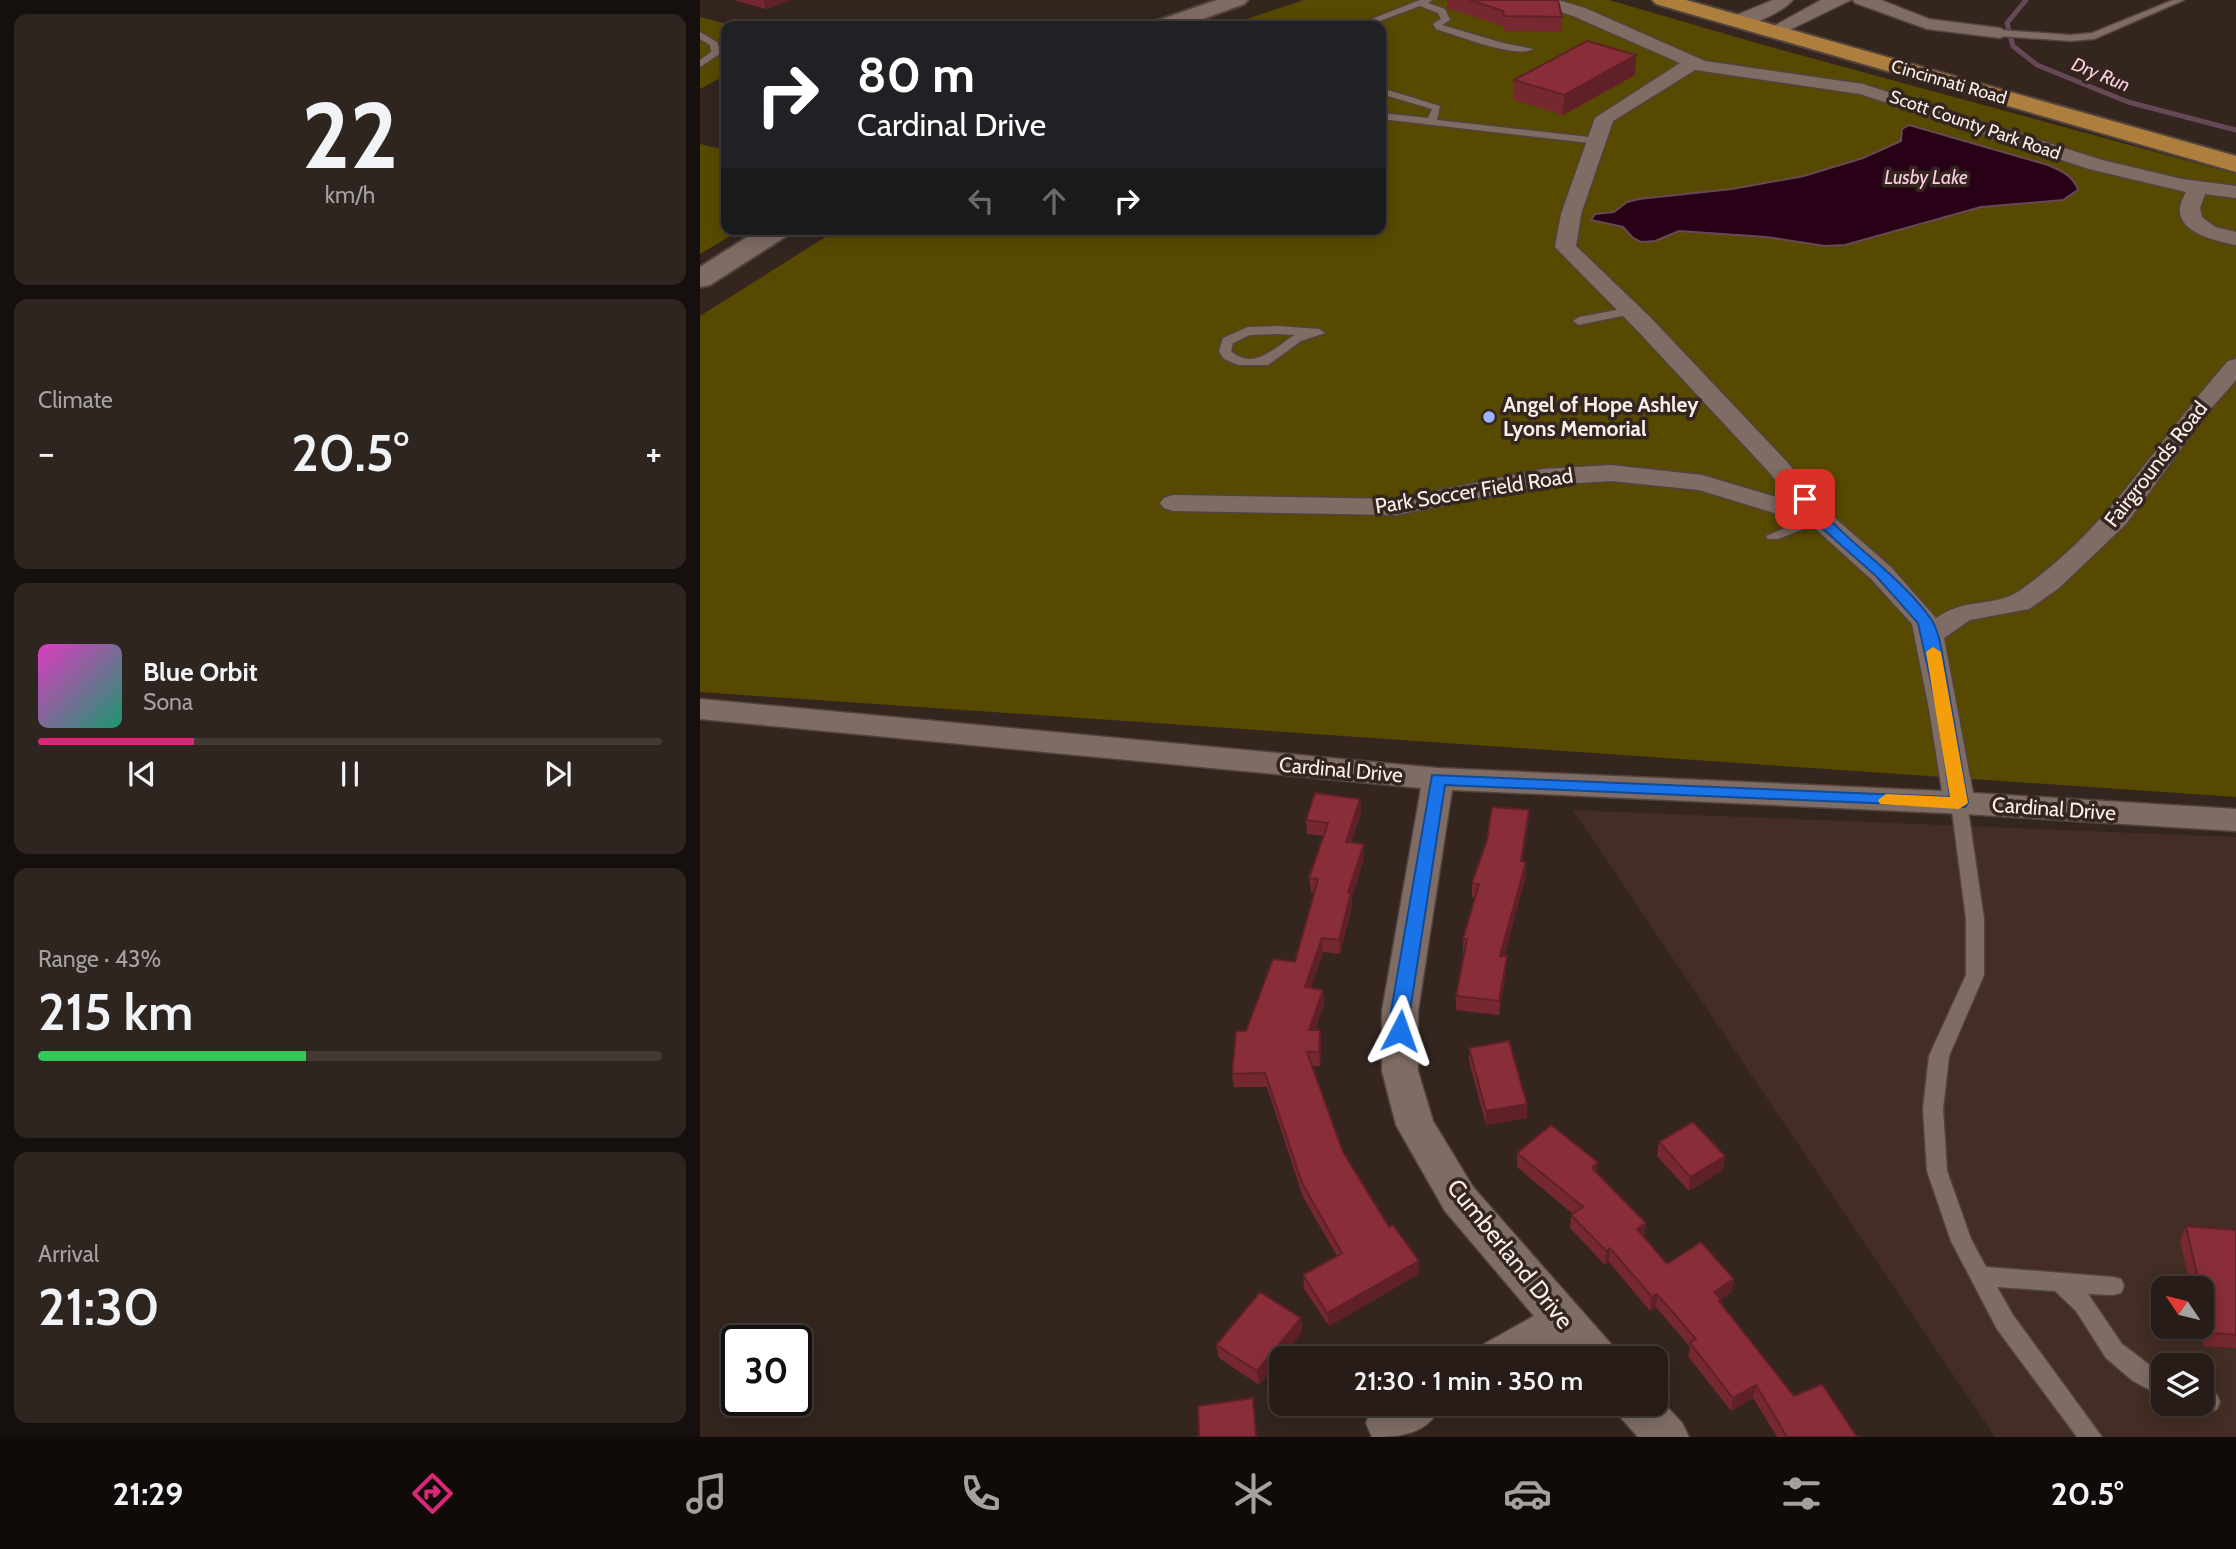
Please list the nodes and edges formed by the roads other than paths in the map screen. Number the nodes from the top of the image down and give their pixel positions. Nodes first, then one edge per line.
1 (1237, 0) edge
2 (1541, 0) edge
3 (1663, 0) edge
4 (1763, 0) edge
5 (1785, 0) edge
6 (1843, 0) edge
7 (1861, 0) edge
8 (2180, 0) edge
9 (1424, 1) edge
10 (1178, 21) edge
11 (1371, 21) edge
12 (1738, 21) junction
13 (1773, 31) junction
14 (2000, 33) joint
15 (700, 35) edge
16 (1528, 49) dead end
17 (700, 64) edge
18 (1703, 66) junction
19 (1386, 93) edge
20 (1386, 117) edge
21 (1432, 121) junction
22 (1598, 141) junction
23 (2236, 164) edge
24 (2198, 187) junction
25 (2236, 192) edge
26 (770, 235) edge
27 (2236, 239) edge
28 (700, 279) edge
29 (1632, 311) junction
30 (1579, 321) dead end
31 (1319, 333) joint
32 (2236, 366) edge
33 (1173, 503) dead end
34 (1819, 518) junction
35 (1773, 536) dead end
36 (1930, 635) junction
37 (700, 709) edge
38 (1438, 779) junction
39 (1959, 803) junction
40 (2236, 820) edge
41 (1980, 1276) junction
42 (2060, 1282) junction
43 (2113, 1286) dead end
44 (1564, 1320) junction
45 (1520, 1346) edge
46 (1586, 1346) edge
47 (2151, 1380) edge
48 (2091, 1437) edge

1 - 10 main road
2 - 18 street, Scott County Park Road
3 - 12 main road, Cincinnati Road
4 - 12 street
5 - 12 street
6 - 13 street
7 - 14 street
8 - 14 lane
9 - 11 lane
9 - 16 lane
12 - 13 main road, Cincinnati Road
13 - 23 main road, Cincinnati Road
15 - 17 lane
18 - 22 street
18 - 24 street, Scott County Park Road
19 - 21 lane
20 - 21 lane
21 - 22 lane
22 - 29 street
24 - 25 street, Scott County Park Road
24 - 27 street
26 - 28 main road
29 - 30 lane
29 - 34 street
31 - 31 lane
32 - 36 street, Fairgrounds Road
33 - 34 street, Park Soccer Field Road
34 - 35 lane
34 - 36 street, Park Soccer Field Road
36 - 39 street
37 - 38 street, Cardinal Drive
38 - 39 street, Cardinal Drive
38 - 44 street, Cumberland Drive
39 - 40 street, Cardinal Drive
39 - 41 lane
41 - 42 lane
41 - 48 lane
42 - 43 lane
42 - 47 lane
44 - 45 street
44 - 46 street, Cumberland Drive

